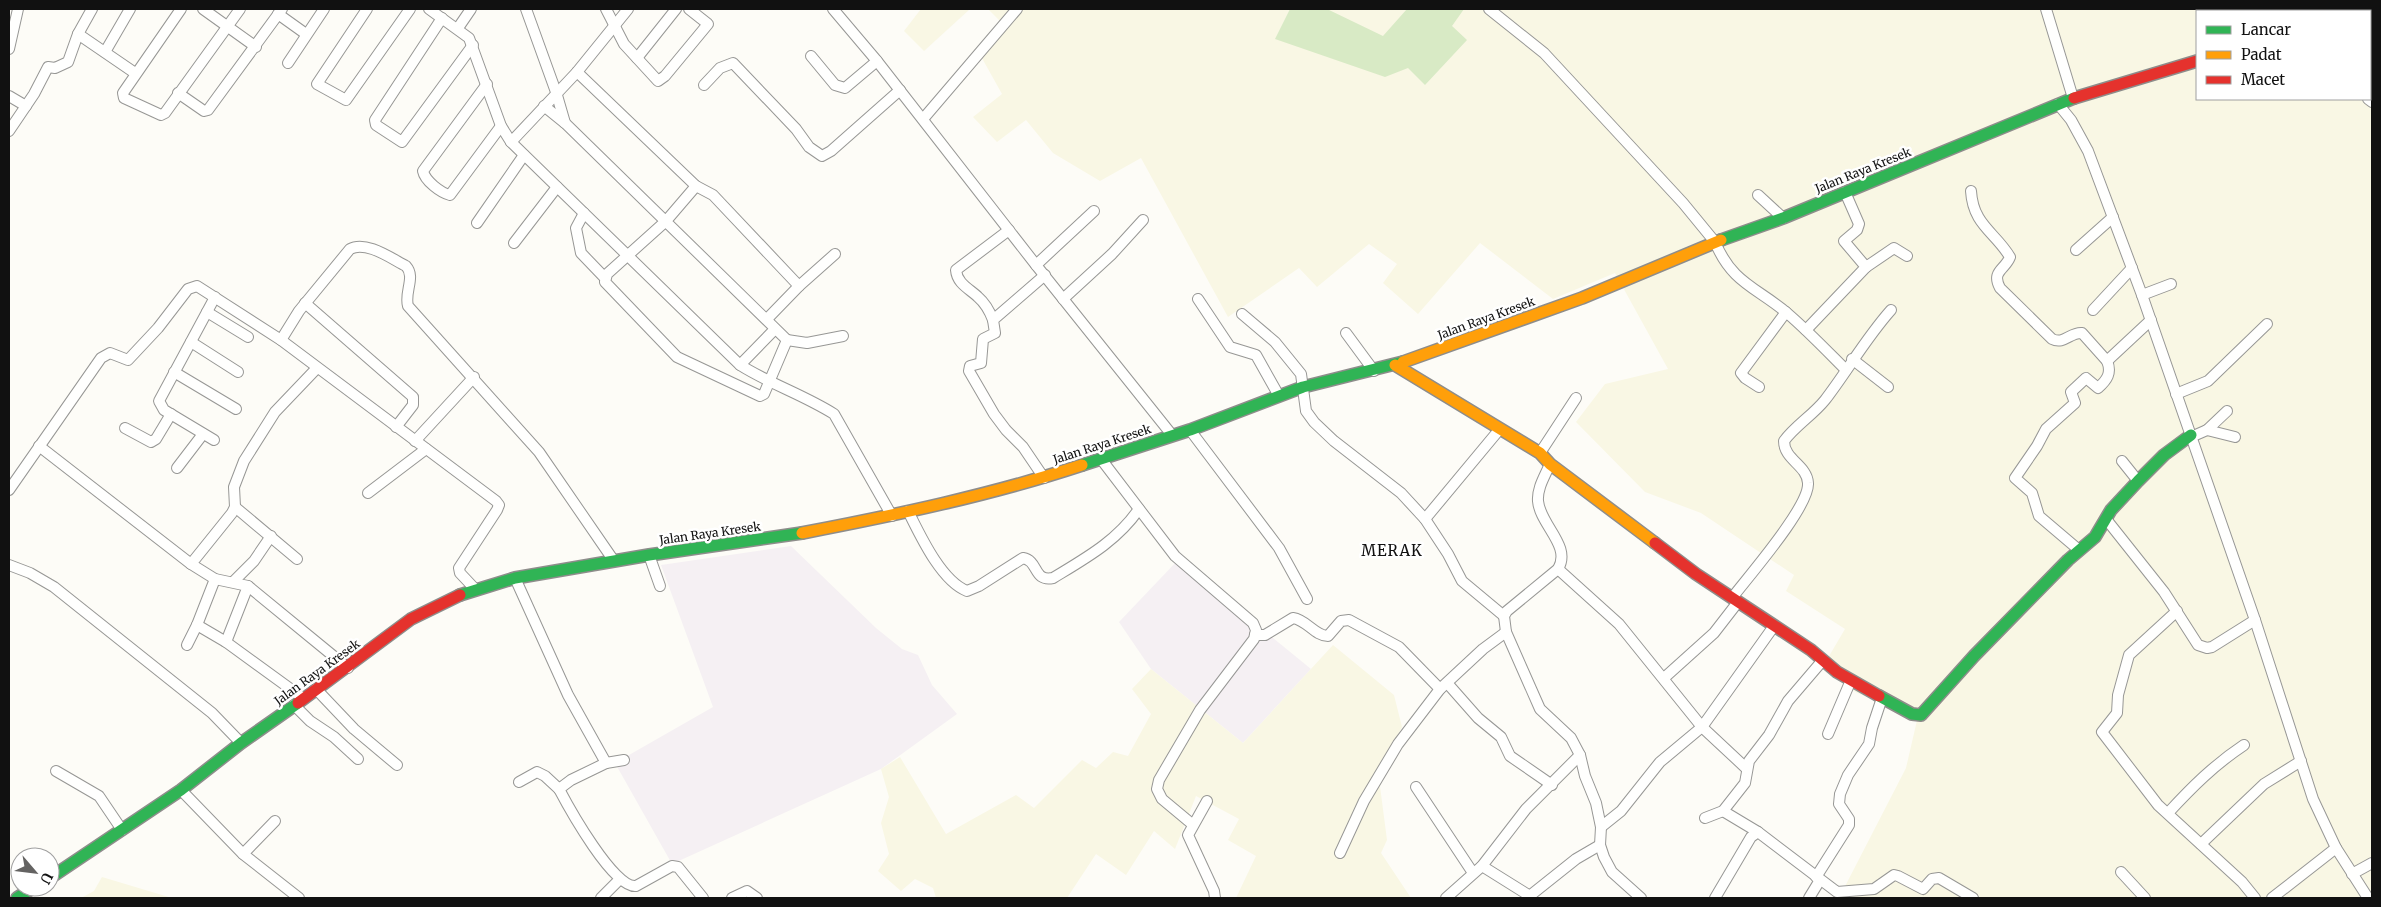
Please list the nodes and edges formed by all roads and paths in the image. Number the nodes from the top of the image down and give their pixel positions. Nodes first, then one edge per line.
1 (18, 9) edge
2 (92, 9) edge
3 (130, 9) edge
4 (181, 9) edge
5 (203, 9) edge
6 (240, 9) edge
7 (324, 9) edge
8 (367, 9) edge
9 (410, 9) edge
10 (428, 9) edge
11 (471, 9) edge
12 (526, 9) edge
13 (606, 9) edge
14 (628, 9) edge
15 (676, 9) edge
16 (689, 9) edge
17 (833, 9) edge
18 (1017, 9) edge
19 (1489, 9) edge
20 (2046, 9) edge
21 (280, 12) edge
22 (442, 18) junction
23 (227, 26) junction
24 (458, 28) junction
25 (614, 28) junction
26 (78, 34) junction
27 (306, 34) junction
28 (473, 45) junction
29 (256, 47) junction
30 (9, 49) edge
31 (104, 52) junction
32 (811, 56) dead end
33 (637, 58) junction
34 (877, 61) junction
35 (2196, 61) edge
36 (288, 64) dead end
37 (578, 72) junction
38 (135, 73) junction
39 (487, 84) junction
40 (704, 85) dead end
41 (900, 90) junction
42 (556, 92) junction
43 (178, 93) junction
44 (9, 96) edge
45 (2073, 98) junction
46 (2058, 104) junction
47 (26, 106) junction
48 (544, 106) junction
49 (923, 119) junction
50 (565, 123) junction
51 (501, 126) junction
52 (9, 131) edge
53 (511, 142) junction
54 (524, 155) junction
55 (696, 186) junction
56 (557, 187) junction
57 (1971, 191) dead end
58 (1845, 192) junction
59 (1758, 195) dead end
60 (1094, 211) dead end
61 (584, 213) junction
62 (2113, 217) junction
63 (1783, 218) junction
64 (1143, 220) dead end
65 (666, 221) junction
66 (477, 223) dead end
67 (1009, 230) junction
68 (1715, 242) junction
69 (514, 243) dead end
70 (2076, 250) dead end
71 (835, 254) dead end
72 (628, 256) junction
73 (1907, 256) dead end
74 (1036, 265) junction
75 (1866, 267) junction
76 (2132, 268) junction
77 (1045, 275) junction
78 (605, 278) junction
79 (2171, 284) dead end
80 (799, 286) junction
81 (2145, 294) junction
82 (215, 297) junction
83 (1063, 299) junction
84 (1198, 299) dead end
85 (305, 303) junction
86 (1891, 310) dead end
87 (2092, 310) dead end
88 (208, 312) junction
89 (1786, 312) junction
90 (1242, 314) dead end
91 (768, 320) junction
92 (993, 320) junction
93 (2151, 320) junction
94 (2267, 324) dead end
95 (775, 329) junction
96 (1806, 330) junction
97 (1346, 333) dead end
98 (843, 336) dead end
99 (248, 337) dead end
100 (281, 340) junction
101 (787, 340) junction
102 (191, 342) junction
103 (1852, 359) junction
104 (2107, 361) junction
105 (740, 365) junction
106 (1395, 365) junction
107 (318, 368) junction
108 (1846, 370) junction
109 (1374, 371) junction
110 (174, 372) junction
111 (238, 372) dead end
112 (474, 377) junction
113 (770, 382) junction
114 (1303, 387) junction
115 (1759, 387) dead end
116 (1888, 387) dead end
117 (2184, 391) junction
118 (1279, 396) junction
119 (1576, 398) dead end
120 (236, 408) dead end
121 (2227, 411) dead end
122 (171, 414) junction
123 (125, 428) dead end
124 (396, 428) junction
125 (1190, 430) junction
126 (1499, 430) junction
127 (2207, 430) junction
128 (203, 434) junction
129 (1172, 435) junction
130 (2191, 436) junction
131 (2236, 437) dead end
132 (214, 440) dead end
133 (415, 441) junction
134 (39, 446) junction
135 (426, 449) junction
136 (1540, 453) junction
137 (1101, 459) junction
138 (2122, 461) dead end
139 (1550, 464) junction
140 (177, 468) dead end
141 (1044, 478) junction
142 (2138, 481) junction
143 (9, 490) edge
144 (368, 493) dead end
145 (235, 507) junction
146 (1139, 509) junction
147 (908, 512) junction
148 (892, 516) junction
149 (1425, 519) junction
150 (2106, 519) junction
151 (271, 536) junction
152 (2079, 550) junction
153 (649, 555) junction
154 (297, 559) dead end
155 (614, 561) junction
156 (191, 564) junction
157 (9, 565) edge
158 (1558, 569) junction
159 (515, 578) junction
160 (215, 579) junction
161 (233, 582) junction
162 (248, 586) junction
163 (660, 586) dead end
164 (475, 590) junction
165 (1307, 599) dead end
166 (1735, 600) junction
167 (2177, 611) junction
168 (1504, 616) junction
169 (2256, 620) junction
170 (197, 625) junction
171 (1774, 626) junction
172 (1506, 632) junction
173 (1256, 635) junction
174 (226, 642) junction
175 (187, 645) dead end
176 (1823, 660) junction
177 (348, 668) junction
178 (1664, 678) junction
179 (1851, 680) junction
180 (1444, 687) junction
181 (316, 689) junction
182 (1882, 698) junction
183 (299, 701) junction
184 (1702, 727) junction
185 (1828, 734) dead end
186 (241, 743) junction
187 (2244, 745) dead end
188 (1580, 754) junction
189 (358, 759) dead end
190 (624, 760) dead end
191 (2301, 761) junction
192 (606, 763) junction
193 (397, 765) dead end
194 (1747, 769) junction
195 (56, 771) dead end
196 (519, 782) dead end
197 (1552, 785) junction
198 (1416, 787) dead end
199 (559, 789) junction
200 (181, 790) junction
201 (1208, 801) dead end
202 (1723, 811) junction
203 (2168, 813) junction
204 (1704, 818) dead end
205 (275, 821) dead end
206 (1192, 824) junction
207 (1601, 827) junction
208 (122, 830) junction
209 (1758, 832) junction
210 (2201, 844) junction
211 (1600, 845) junction
212 (2336, 848) junction
213 (1340, 853) dead end
214 (243, 854) junction
215 (2372, 863) edge
216 (1482, 866) junction
217 (60, 871) edge
218 (2121, 872) dead end
219 (1473, 873) junction
220 (2352, 874) junction
221 (1818, 878) junction
222 (619, 880) junction
223 (1528, 897) edge
224 (299, 898) edge
225 (601, 898) edge
226 (703, 898) edge
227 (732, 898) edge
228 (757, 898) edge
229 (1215, 898) edge
230 (1446, 898) edge
231 (1641, 898) edge
232 (1715, 898) edge
233 (1809, 898) edge
234 (1973, 898) edge
235 (2145, 898) edge
236 (2255, 898) edge
237 (2272, 898) edge
238 (2368, 898) edge

1 - 30 street
2 - 26 street
3 - 31 street
4 - 38 street
5 - 23 street
6 - 23 street
7 - 27 street
8 - 9 street
10 - 22 street
11 - 24 street
12 - 42 street
13 - 25 street
14 - 25 street
15 - 33 street
16 - 33 street
17 - 34 street
18 - 49 street
19 - 68 street
20 - 45 street
21 - 27 street
21 - 29 street
22 - 24 street
22 - 28 street
23 - 29 street
23 - 43 street
24 - 28 street
25 - 33 street
25 - 37 street
26 - 31 street
26 - 47 street
27 - 36 street
28 - 39 street
29 - 43 street
31 - 38 street
32 - 34 street
34 - 41 street
35 - 45 main road, Jalan Raya Kresek
37 - 42 street
37 - 55 street
38 - 43 street
39 - 51 street
39 - 51 street
40 - 41 street
41 - 49 street
42 - 48 street
42 - 50 street
44 - 47 street
45 - 46 main road, Jalan Raya Kresek
46 - 58 main road, Jalan Raya Kresek
46 - 62 street
47 - 52 street
48 - 50 street
48 - 53 street
49 - 67 street
50 - 65 street
51 - 53 street
53 - 54 street
54 - 56 street
54 - 66 street
55 - 65 street
55 - 80 street
56 - 61 street
56 - 69 street
57 - 104 street
58 - 63 main road, Jalan Raya Kresek
58 - 75 street
59 - 63 street
60 - 74 street
61 - 72 street
61 - 78 street
62 - 70 street
62 - 76 street
63 - 68 main road, Jalan Raya Kresek
64 - 83 street
65 - 72 street
65 - 91 street
67 - 74 street
67 - 92 street
68 - 89 street
68 - 106 main road, Jalan Raya Kresek
71 - 80 street
72 - 78 street
72 - 105 street
73 - 75 street
74 - 77 street
75 - 96 street
76 - 81 street
76 - 87 street
77 - 83 street
77 - 92 street
78 - 113 street
79 - 81 street
80 - 91 street
81 - 93 street
82 - 88 street
82 - 100 street
82 - 134 street
83 - 129 street
84 - 118 street
85 - 100 street
85 - 112 street
85 - 124 street
86 - 103 street
88 - 99 street
88 - 102 street
89 - 96 street
89 - 115 street
90 - 114 street
91 - 95 street
92 - 141 street
93 - 104 street
93 - 117 street
94 - 117 street
95 - 101 street
95 - 105 street
96 - 108 street
97 - 109 street
98 - 101 street
100 - 107 street
101 - 113 street
102 - 110 street
102 - 111 street
103 - 108 street
103 - 116 street
104 - 152 street
105 - 113 street
106 - 109 main road, Jalan Raya Kresek
106 - 126 main road
107 - 124 street
107 - 145 street
108 - 166 street
109 - 114 main road, Jalan Raya Kresek
110 - 120 street
110 - 122 street
112 - 133 street
112 - 155 street
113 - 148 street
114 - 118 main road, Jalan Raya Kresek
114 - 149 street
117 - 130 street
118 - 125 main road, Jalan Raya Kresek
119 - 136 street
121 - 127 street
122 - 123 street
122 - 128 street
124 - 133 street
125 - 129 main road, Jalan Raya Kresek
125 - 165 street
126 - 136 main road
126 - 149 street
127 - 130 street
127 - 131 street
128 - 132 street
128 - 140 street
129 - 137 main road, Jalan Raya Kresek
130 - 142 main road
130 - 169 street
133 - 135 street
134 - 143 street
134 - 156 street
135 - 144 street
135 - 164 street
136 - 139 main road
137 - 141 main road, Jalan Raya Kresek
137 - 146 street
138 - 142 street
139 - 158 street
139 - 166 main road
141 - 147 main road, Jalan Raya Kresek
142 - 150 main road
145 - 151 street
145 - 156 street
146 - 147 street
146 - 173 street
147 - 148 main road, Jalan Raya Kresek
148 - 153 main road, Jalan Raya Kresek
149 - 168 street
150 - 152 main road
150 - 167 street
151 - 154 street
151 - 161 street
152 - 182 main road
153 - 155 main road, Jalan Raya Kresek
153 - 163 street
155 - 159 main road, Jalan Raya Kresek
156 - 160 street
157 - 186 street
158 - 168 street
158 - 178 street
159 - 164 main road, Jalan Raya Kresek
159 - 192 street
160 - 161 street
160 - 170 street
161 - 162 street
162 - 174 street
162 - 177 street
164 - 177 main road, Jalan Raya Kresek
166 - 171 main road
166 - 178 street
167 - 169 street
167 - 203 street
168 - 172 street
169 - 191 street
170 - 174 street
170 - 175 street
171 - 176 main road
171 - 184 street
172 - 180 street
172 - 188 street
173 - 180 street
173 - 206 street
174 - 183 street
176 - 179 main road
176 - 194 street
177 - 181 main road, Jalan Raya Kresek
178 - 184 street
179 - 182 main road
179 - 185 street
180 - 197 street
180 - 213 street
181 - 183 main road, Jalan Raya Kresek
181 - 193 street
182 - 221 street
183 - 186 main road, Jalan Raya Kresek
183 - 189 street
184 - 194 street
184 - 207 street
186 - 200 main road, Jalan Raya Kresek
187 - 203 street
188 - 197 street
188 - 207 street
190 - 192 street
191 - 210 street
191 - 212 street
192 - 199 street
194 - 202 street
195 - 208 street
196 - 199 street
197 - 216 street
198 - 219 street
199 - 222 street
200 - 208 main road, Jalan Raya Kresek
200 - 214 street
201 - 206 street
202 - 204 street
202 - 209 street
203 - 210 street
205 - 214 street
206 - 229 street
207 - 211 street
208 - 217 main road, Jalan Raya Kresek
209 - 221 street
209 - 232 street
210 - 236 street
211 - 223 street
211 - 231 street
212 - 220 street
212 - 237 street
214 - 224 street
215 - 220 street
216 - 219 street
216 - 223 street
218 - 235 street
219 - 230 street
220 - 238 street
221 - 233 street
221 - 234 street
222 - 225 street
222 - 226 street
227 - 228 street

